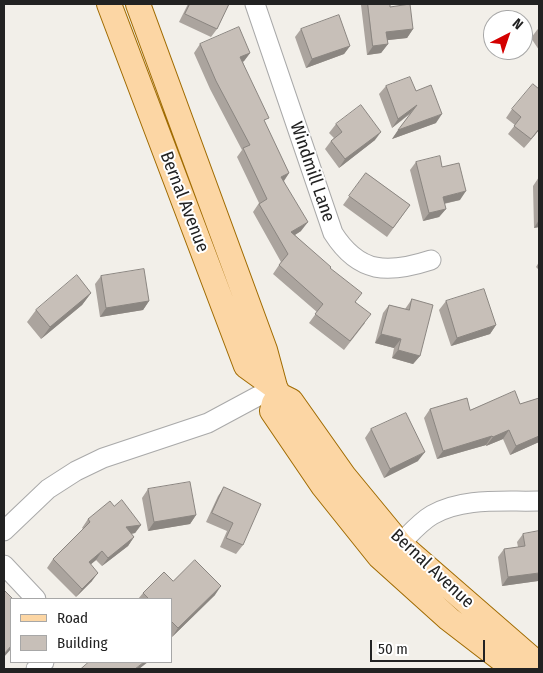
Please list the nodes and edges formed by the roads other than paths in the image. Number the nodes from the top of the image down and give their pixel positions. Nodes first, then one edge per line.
1 (109, 4) edge
2 (138, 4) edge
3 (255, 4) edge
4 (431, 260) dead end
5 (277, 391) junction
6 (539, 501) edge
7 (4, 531) edge
8 (400, 544) junction
9 (4, 565) edge
10 (35, 598) edge
11 (539, 665) edge
12 (514, 669) edge

1 - 5 main road, Bernal Avenue
2 - 5 main road, Bernal Avenue
3 - 4 street, Windmill Lane
5 - 7 street
5 - 8 main road, Bernal Avenue
5 - 12 main road, Bernal Avenue
6 - 8 street
8 - 11 main road, Bernal Avenue
9 - 10 street

